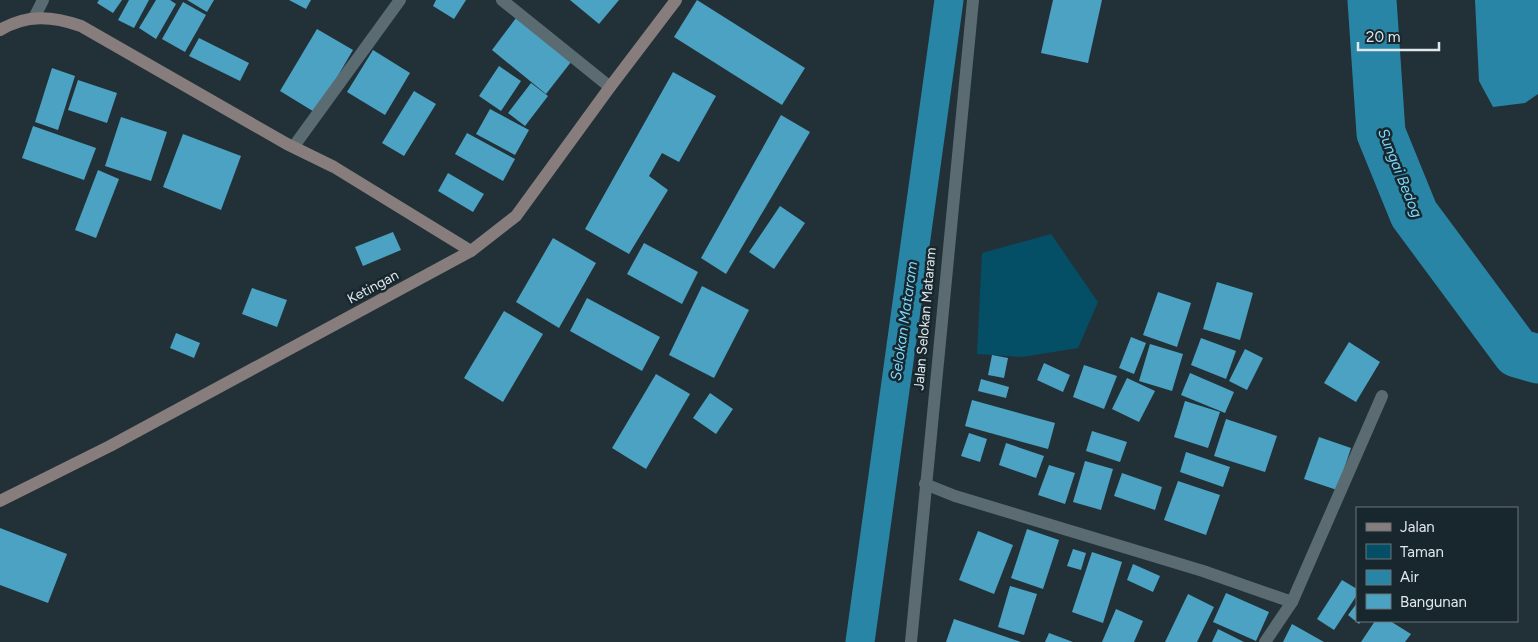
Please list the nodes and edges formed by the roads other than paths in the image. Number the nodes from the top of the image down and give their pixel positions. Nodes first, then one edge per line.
1 (43, 0) edge
2 (400, 0) edge
3 (502, 0) edge
4 (676, 0) edge
5 (973, 0) edge
6 (34, 18) junction
7 (0, 30) edge
8 (610, 87) junction
9 (294, 146) junction
10 (471, 251) junction
11 (1382, 396) dead end
12 (925, 484) junction
13 (0, 501) edge
14 (1292, 602) junction
15 (910, 642) edge
16 (1265, 642) edge

1 - 6 street
2 - 9 street
3 - 8 street
4 - 8 street, Ketingan
5 - 12 street, Jalan Selokan Mataram
6 - 7 street
6 - 9 street
8 - 10 street, Ketingan
9 - 10 street
10 - 13 street, Ketingan
11 - 14 street
12 - 14 street
12 - 15 street, Jalan Selokan Mataram
14 - 16 street

